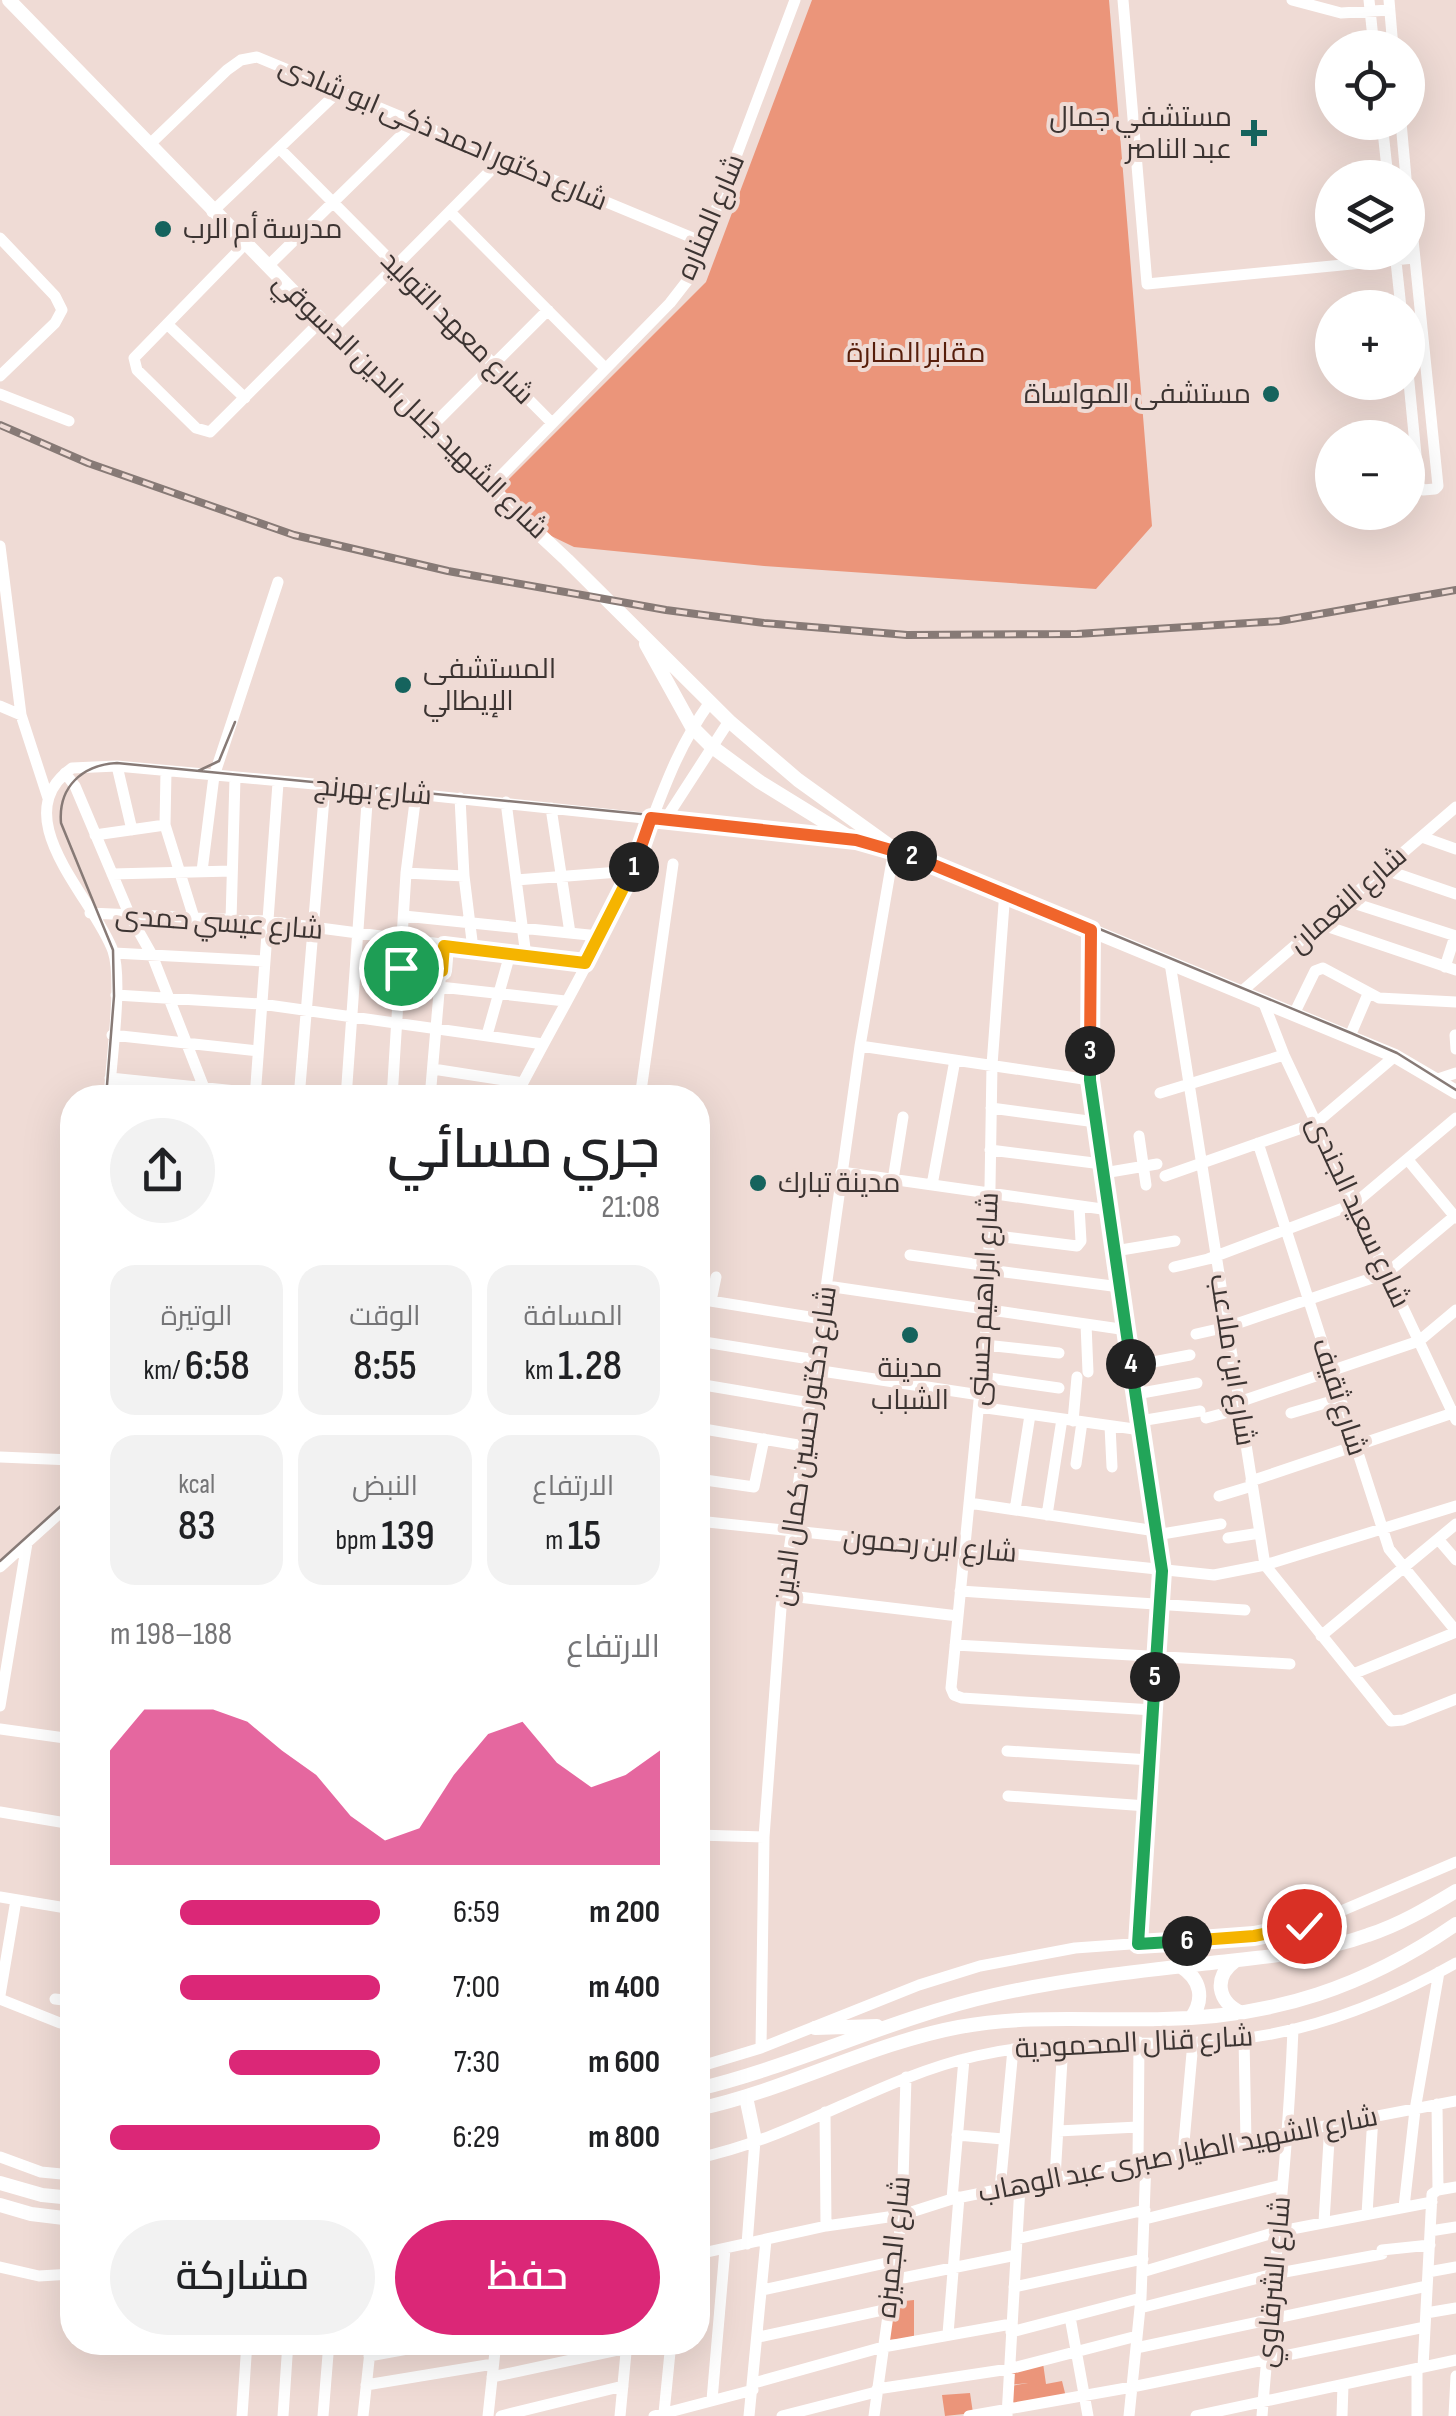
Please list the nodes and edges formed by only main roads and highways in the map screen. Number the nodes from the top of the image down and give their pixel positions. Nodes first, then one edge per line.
1 (9, 0) edge
2 (644, 638) junction
3 (894, 849) junction
4 (1456, 1092) edge
5 (1456, 1891) edge
6 (1456, 1924) edge
7 (1236, 1960) junction
8 (1180, 1966) junction
9 (1242, 2013) junction
10 (1191, 2018) junction
11 (888, 2026) junction
12 (815, 2028) road end
13 (710, 2086) edge
14 (746, 2097) junction
15 (710, 2106) edge
16 (755, 2140) road end
17 (0, 2183) edge
18 (60, 2197) edge
19 (0, 2205) edge
20 (60, 2218) edge

1 - 2 main road, شارع الشهيد جلال الدين الدسوقي
2 - 3 main road, شارع الشهيد جلال الدين الدسوقي
2 - 3 main road, شارع الشهيد جلال الدين الدسوقي
3 - 4 main road, شارع الشهيد جلال الدين الدسوقي
5 - 7 main road
6 - 9 main road
7 - 8 main road
7 - 9 main road
8 - 10 main road
8 - 11 main road
9 - 10 main road
10 - 14 main road
11 - 12 main road
11 - 13 main road
14 - 15 main road
14 - 16 main road
17 - 18 main road
19 - 20 main road

